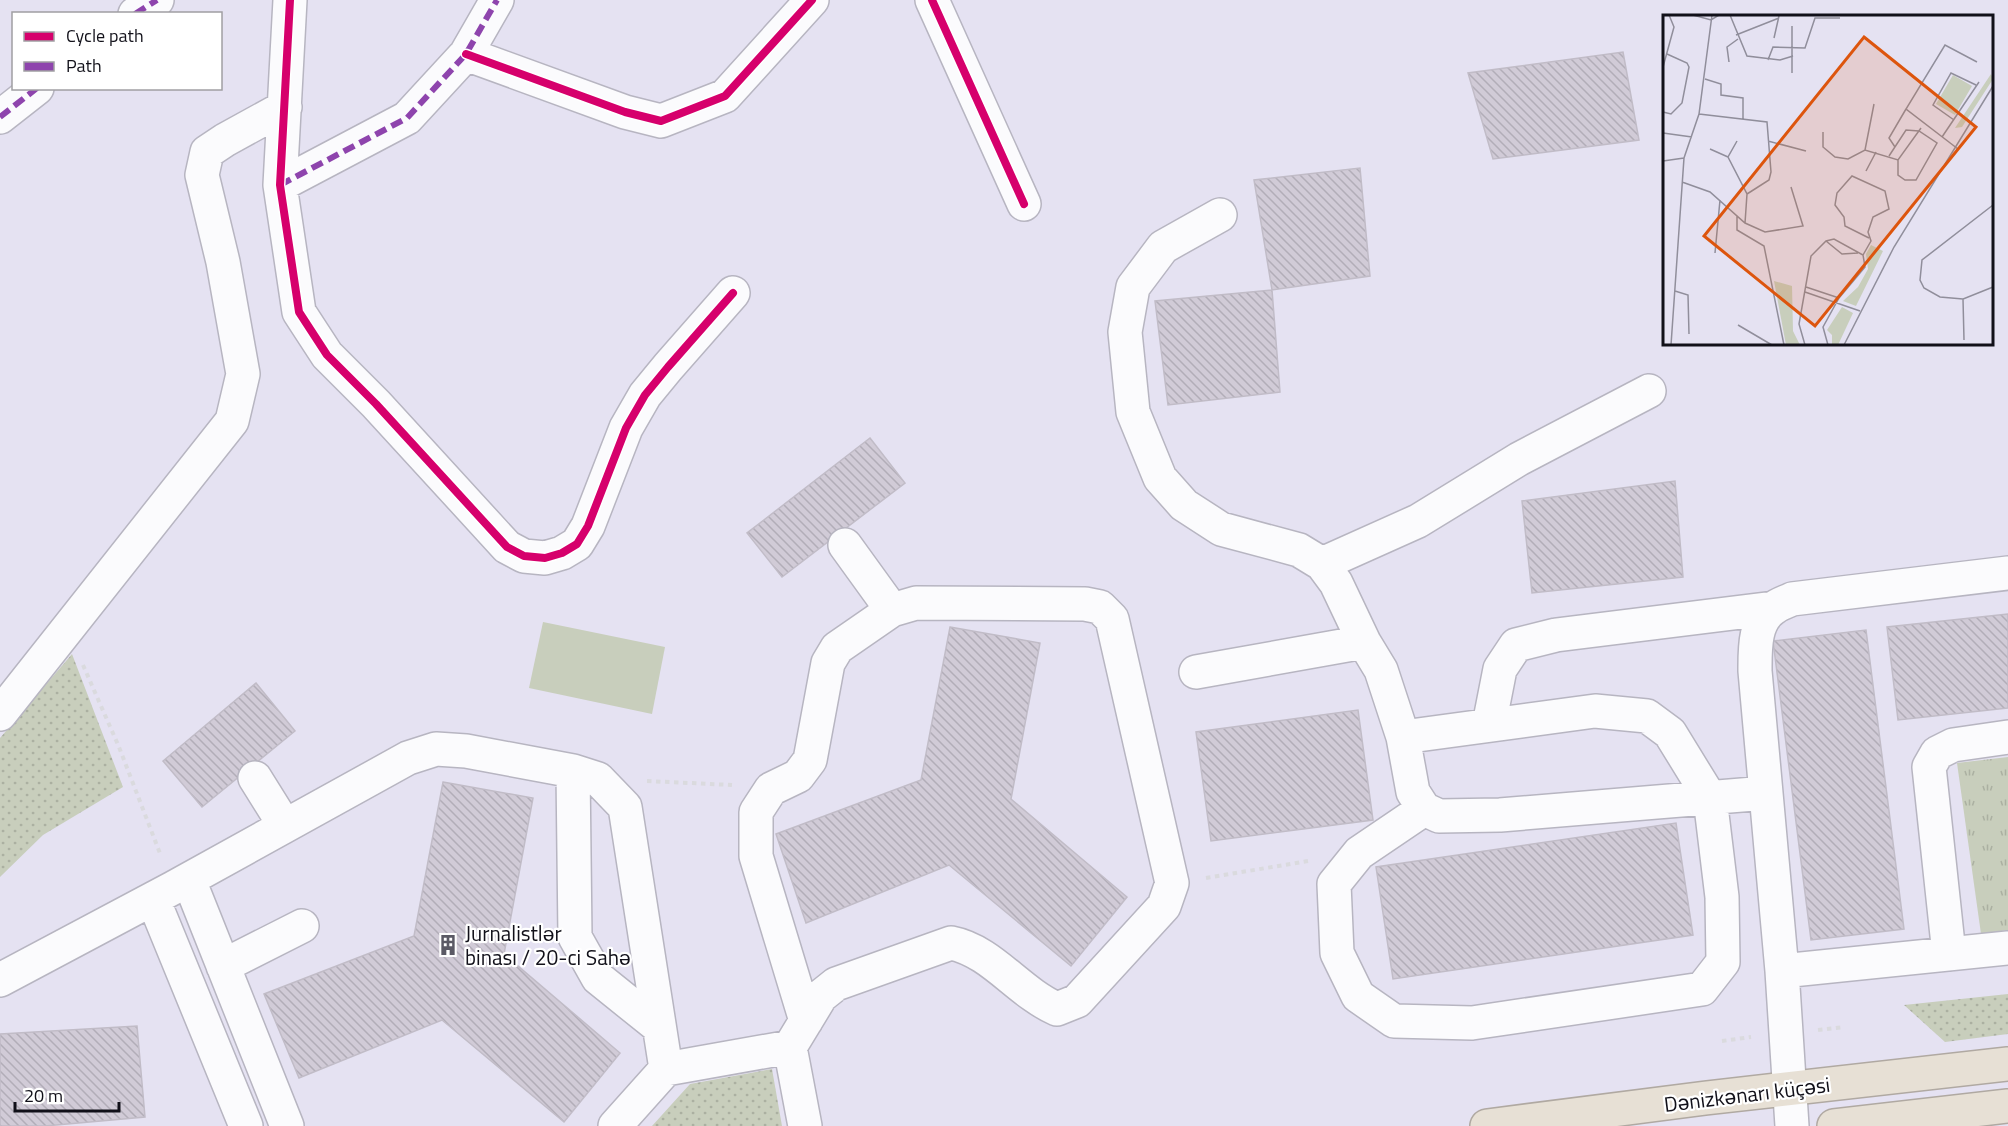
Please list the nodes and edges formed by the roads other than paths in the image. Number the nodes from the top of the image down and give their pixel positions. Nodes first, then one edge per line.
1 (157, 0) edge
2 (290, 0) edge
3 (497, 0) edge
4 (812, 0) edge
5 (932, 0) edge
6 (138, 12) edge
7 (466, 54) junction
8 (34, 90) edge
9 (285, 107) junction
10 (0, 117) edge
11 (280, 185) junction
12 (1024, 204) dead end
13 (1220, 215) dead end
14 (733, 293) dead end
15 (1649, 391) dead end
16 (845, 545) dead end
17 (1322, 564) junction
18 (2008, 573) edge
19 (1774, 608) junction
20 (892, 610) junction
21 (1364, 642) junction
22 (1196, 672) dead end
23 (0, 714) edge
24 (1489, 725) junction
25 (1403, 737) junction
26 (2008, 737) edge
27 (585, 775) junction
28 (255, 778) dead end
29 (1766, 792) junction
30 (1710, 798) junction
31 (1424, 809) junction
32 (285, 826) junction
33 (172, 889) junction
34 (302, 926) dead end
35 (2008, 948) edge
36 (1949, 954) junction
37 (223, 966) junction
38 (1782, 971) junction
39 (0, 980) edge
40 (659, 1027) junction
41 (798, 1034) junction
42 (2008, 1064) edge
43 (666, 1069) junction
44 (1790, 1088) junction
45 (2008, 1106) edge
46 (246, 1126) edge
47 (287, 1126) edge
48 (615, 1126) edge
49 (805, 1126) edge
50 (1487, 1126) edge
51 (1792, 1126) edge
52 (1834, 1126) edge

1 - 6 street
2 - 9 street
3 - 7 street
4 - 7 street
5 - 12 street
7 - 11 street
8 - 10 street
9 - 11 street
9 - 23 street
11 - 14 street
13 - 17 street
15 - 17 street
16 - 20 street
17 - 21 street
18 - 19 street
19 - 24 street
19 - 29 street
20 - 41 street
20 - 41 street
21 - 22 street
21 - 25 street
24 - 25 street
24 - 30 street
25 - 31 street
26 - 36 street
27 - 32 street
27 - 40 street
27 - 40 street
28 - 32 street
29 - 30 street
29 - 38 street
30 - 31 street
30 - 31 street
32 - 33 street
33 - 37 street
33 - 39 street
33 - 46 street
34 - 37 street
35 - 36 street
36 - 38 street
37 - 47 street
38 - 44 street
40 - 43 street
41 - 43 street
41 - 49 street
42 - 44 highway, Dənizkənarı küçəsi
43 - 48 street
44 - 50 highway, Dənizkənarı küçəsi
44 - 51 street
45 - 52 highway, Dənizkənarı küçəsi

